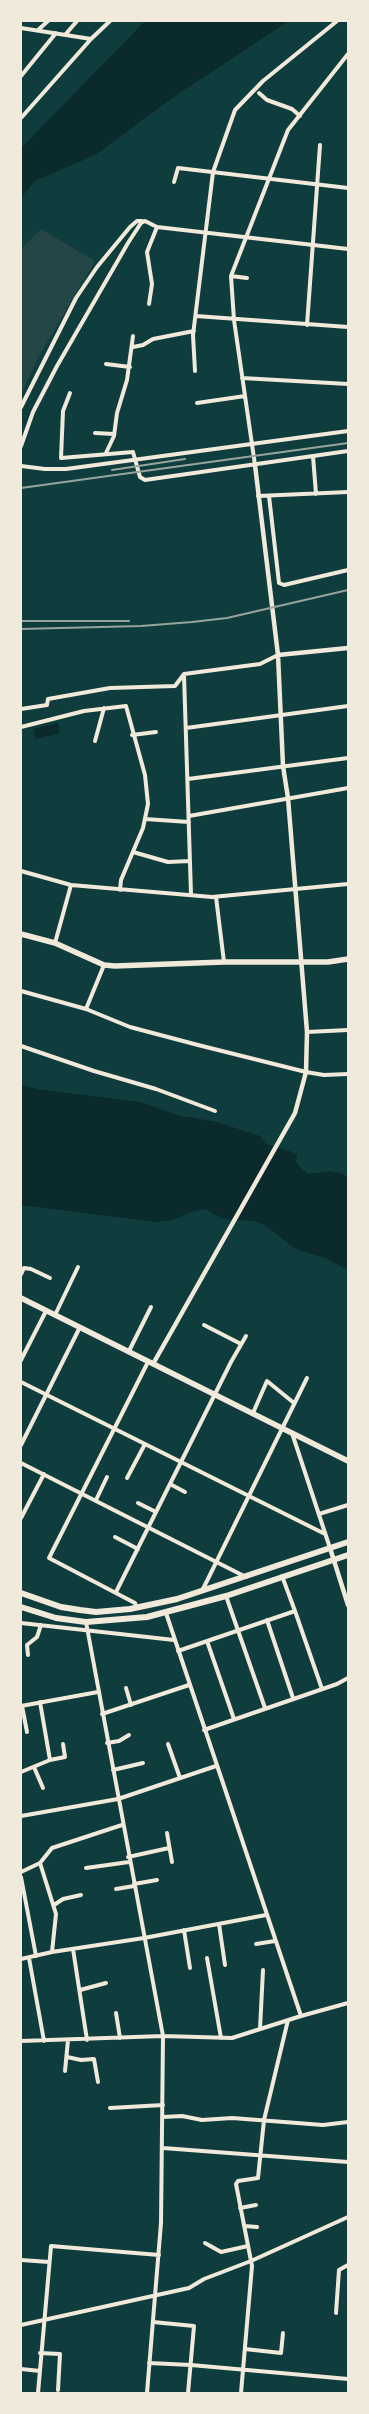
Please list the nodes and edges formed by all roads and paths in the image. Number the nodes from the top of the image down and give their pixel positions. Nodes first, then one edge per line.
1 (48, 21) edge
2 (77, 21) edge
3 (110, 21) edge
4 (337, 21) edge
5 (21, 28) edge
6 (38, 30) junction
7 (56, 34) junction
8 (65, 35) junction
9 (91, 39) junction
10 (348, 54) edge
11 (21, 76) edge
12 (259, 93) dead end
13 (300, 116) junction
14 (21, 118) edge
15 (320, 145) dead end
16 (214, 172) junction
17 (268, 179) junction
18 (174, 182) dead end
19 (317, 184) junction
20 (348, 188) edge
21 (145, 221) junction
22 (157, 227) junction
23 (206, 232) junction
24 (246, 237) junction
25 (313, 245) junction
26 (348, 249) edge
27 (231, 276) junction
28 (247, 278) dead end
29 (149, 304) dead end
30 (196, 316) junction
31 (234, 320) junction
32 (307, 324) junction
33 (348, 327) edge
34 (194, 331) junction
35 (133, 336) dead end
36 (133, 347) junction
37 (106, 364) dead end
38 (130, 367) junction
39 (195, 371) dead end
40 (242, 378) junction
41 (348, 384) edge
42 (70, 393) dead end
43 (245, 396) junction
44 (197, 403) dead end
45 (21, 407) edge
46 (348, 431) edge
47 (95, 433) dead end
48 (114, 434) junction
49 (252, 444) junction
50 (21, 446) edge
51 (348, 451) edge
52 (106, 453) junction
53 (313, 456) junction
54 (134, 461) junction
55 (255, 465) junction
56 (21, 466) edge
57 (348, 492) edge
58 (316, 494) junction
59 (258, 496) junction
60 (270, 496) junction
61 (348, 570) edge
62 (348, 648) edge
63 (278, 655) junction
64 (184, 674) junction
65 (348, 706) edge
66 (104, 708) junction
67 (21, 709) edge
68 (281, 715) junction
69 (21, 727) edge
70 (186, 728) junction
71 (156, 732) dead end
72 (132, 735) junction
73 (95, 741) dead end
74 (348, 758) edge
75 (283, 766) junction
76 (188, 779) junction
77 (348, 788) edge
78 (288, 798) junction
79 (189, 816) junction
80 (145, 819) junction
81 (189, 822) junction
82 (133, 852) junction
83 (190, 861) junction
84 (21, 872) edge
85 (70, 884) junction
86 (348, 884) edge
87 (120, 890) junction
88 (296, 890) junction
89 (192, 894) junction
90 (216, 897) junction
91 (21, 934) edge
92 (55, 944) junction
93 (348, 959) edge
94 (302, 961) junction
95 (224, 962) junction
96 (104, 965) junction
97 (21, 991) edge
98 (86, 1008) junction
99 (348, 1030) edge
100 (307, 1032) junction
101 (21, 1046) edge
102 (306, 1072) junction
103 (348, 1074) edge
104 (215, 1111) dead end
105 (78, 1267) dead end
106 (21, 1274) edge
107 (50, 1278) dead end
108 (21, 1298) edge
109 (151, 1307) dead end
110 (46, 1311) junction
111 (55, 1315) junction
112 (204, 1325) dead end
113 (80, 1327) junction
114 (246, 1336) dead end
115 (241, 1344) junction
116 (129, 1352) junction
117 (21, 1360) edge
118 (150, 1363) junction
119 (308, 1378) dead end
120 (21, 1382) edge
121 (215, 1394) junction
122 (47, 1395) junction
123 (294, 1403) junction
124 (253, 1413) junction
125 (282, 1427) junction
126 (114, 1428) junction
127 (292, 1433) junction
128 (145, 1444) junction
129 (21, 1445) edge
130 (348, 1461) edge
131 (182, 1462) junction
132 (21, 1463) edge
133 (44, 1474) junction
134 (107, 1477) dead end
135 (127, 1478) dead end
136 (170, 1484) junction
137 (185, 1492) dead end
138 (81, 1493) junction
139 (248, 1496) junction
140 (96, 1500) junction
141 (138, 1503) dead end
142 (348, 1505) edge
143 (156, 1512) junction
144 (319, 1514) junction
145 (21, 1518) edge
146 (148, 1527) junction
147 (325, 1534) junction
148 (115, 1537) dead end
149 (348, 1542) edge
150 (330, 1548) junction
151 (138, 1549) junction
152 (348, 1555) edge
153 (333, 1559) junction
154 (216, 1561) junction
155 (282, 1576) junction
156 (246, 1577) junction
157 (346, 1590) edge
158 (116, 1592) junction
159 (202, 1592) junction
160 (21, 1593) edge
161 (226, 1596) junction
162 (348, 1605) edge
163 (21, 1607) edge
164 (137, 1608) junction
165 (294, 1611) junction
166 (166, 1612) junction
167 (267, 1620) junction
168 (86, 1622) junction
169 (21, 1623) edge
170 (41, 1625) junction
171 (238, 1630) junction
172 (87, 1631) junction
173 (174, 1640) junction
174 (207, 1641) junction
175 (178, 1651) junction
176 (28, 1656) dead end
177 (348, 1678) edge
178 (189, 1684) junction
179 (126, 1688) dead end
180 (322, 1689) junction
181 (98, 1692) junction
182 (293, 1698) junction
183 (40, 1702) junction
184 (132, 1705) junction
185 (22, 1706) edge
186 (265, 1708) junction
187 (102, 1714) junction
188 (234, 1719) junction
189 (204, 1730) junction
190 (27, 1732) dead end
191 (129, 1735) dead end
192 (107, 1743) junction
193 (63, 1744) dead end
194 (168, 1744) dead end
195 (50, 1760) junction
196 (143, 1763) dead end
197 (216, 1766) junction
198 (34, 1767) junction
199 (113, 1770) junction
200 (21, 1772) edge
201 (180, 1778) junction
202 (43, 1788) dead end
203 (118, 1799) junction
204 (21, 1816) edge
205 (122, 1825) junction
206 (167, 1833) dead end
207 (169, 1848) junction
208 (129, 1859) junction
209 (172, 1862) dead end
210 (40, 1863) junction
211 (86, 1868) dead end
212 (21, 1872) edge
213 (21, 1877) edge
214 (157, 1880) dead end
215 (134, 1885) junction
216 (116, 1889) dead end
217 (81, 1895) dead end
218 (54, 1905) junction
219 (266, 1915) junction
220 (218, 1924) junction
221 (184, 1930) junction
222 (144, 1938) junction
223 (275, 1941) junction
224 (256, 1944) dead end
225 (73, 1949) junction
226 (52, 1952) junction
227 (36, 1956) junction
228 (29, 1958) junction
229 (207, 1958) dead end
230 (21, 1959) edge
231 (225, 1965) dead end
232 (190, 1968) dead end
233 (263, 1970) dead end
234 (106, 1983) dead end
235 (80, 1990) junction
236 (348, 2003) edge
237 (116, 2013) dead end
238 (301, 2016) junction
239 (288, 2020) junction
240 (260, 2029) junction
241 (163, 2036) junction
242 (120, 2038) junction
243 (221, 2038) junction
244 (68, 2040) junction
245 (87, 2040) junction
246 (21, 2041) edge
247 (44, 2041) junction
248 (67, 2057) junction
249 (65, 2071) dead end
250 (98, 2082) dead end
251 (163, 2105) junction
252 (110, 2108) dead end
253 (163, 2117) junction
254 (264, 2120) junction
255 (348, 2122) edge
256 (163, 2148) junction
257 (261, 2156) junction
258 (348, 2162) edge
259 (256, 2205) dead end
260 (240, 2208) junction
261 (348, 2217) edge
262 (244, 2226) junction
263 (257, 2227) dead end
264 (206, 2244) dead end
265 (248, 2246) junction
266 (158, 2254) junction
267 (21, 2260) edge
268 (251, 2261) junction
269 (49, 2262) junction
270 (348, 2265) edge
271 (156, 2295) junction
272 (336, 2313) dead end
273 (43, 2320) junction
274 (153, 2322) junction
275 (21, 2325) edge
276 (283, 2333) dead end
277 (244, 2349) junction
278 (40, 2353) junction
279 (149, 2363) junction
280 (191, 2365) junction
281 (21, 2369) edge
282 (40, 2371) junction
283 (243, 2371) junction
284 (348, 2379) edge
285 (58, 2390) dead end
286 (38, 2393) edge
287 (147, 2393) edge
288 (188, 2393) edge
289 (241, 2393) edge

1 - 6 street
2 - 8 street
3 - 9 street
4 - 16 street
5 - 6 street
6 - 7 street
7 - 8 street
7 - 11 street
8 - 9 street
9 - 14 street
10 - 13 street
12 - 13 street
13 - 17 street
15 - 19 street
16 - 17 street
16 - 18 street
16 - 23 street
17 - 19 street
17 - 24 street
19 - 20 street
19 - 25 street
21 - 22 street
21 - 45 street
21 - 50 street
22 - 23 street
22 - 29 street
23 - 24 street
23 - 30 street
24 - 25 street
24 - 27 street
25 - 26 street
25 - 32 street
27 - 28 street
27 - 31 street
30 - 31 street
30 - 34 street
31 - 32 street
31 - 40 street
32 - 33 street
34 - 36 street
34 - 39 street
35 - 36 street
36 - 38 street
37 - 38 street
38 - 48 street
40 - 41 street
40 - 43 street
42 - 52 street
43 - 44 street
43 - 49 street
46 - 49 street
47 - 48 street
48 - 52 street
49 - 54 street
49 - 55 street
51 - 53 street
52 - 54 street
53 - 55 street
53 - 58 street
54 - 55 street
54 - 56 street
55 - 59 street
57 - 58 street
58 - 60 street
59 - 60 street
59 - 63 street
60 - 61 street
62 - 63 street
63 - 64 street
63 - 68 street
64 - 67 street
64 - 70 street
65 - 68 street
66 - 69 street
66 - 72 street
66 - 73 street
68 - 70 street
68 - 75 street
70 - 76 street
71 - 72 street
72 - 80 street
74 - 75 street
75 - 76 street
75 - 78 street
76 - 79 street
77 - 78 street
78 - 79 street
78 - 88 street
79 - 81 street
80 - 81 street
80 - 82 street
81 - 83 street
82 - 83 street
82 - 87 street
83 - 89 street
84 - 85 street
85 - 87 street
85 - 92 street
86 - 88 street
87 - 89 street
88 - 90 street
88 - 94 street
89 - 90 street
90 - 95 street
91 - 92 main road
92 - 96 main road
93 - 94 main road
94 - 95 main road
94 - 100 street
95 - 96 main road
96 - 98 street
97 - 98 street
98 - 102 street
99 - 100 street
100 - 102 street
101 - 104 street
102 - 103 street
102 - 118 street
105 - 111 street
106 - 107 street
108 - 110 main road
109 - 116 street
110 - 111 main road
110 - 117 street
111 - 113 main road
112 - 115 street
113 - 116 main road
113 - 122 street
114 - 115 street
115 - 121 street
116 - 118 main road
118 - 121 main road
118 - 126 street
119 - 123 street
120 - 122 street
121 - 124 main road
121 - 131 street
122 - 126 street
122 - 129 street
123 - 124 street
123 - 125 street
124 - 125 main road
125 - 127 main road
125 - 139 street
126 - 128 street
126 - 138 street
127 - 130 main road
127 - 144 street
128 - 131 street
128 - 135 street
131 - 136 street
131 - 139 street
132 - 133 street
133 - 138 street
133 - 145 street
134 - 140 street
136 - 137 street
136 - 143 street
138 - 140 street
138 - 158 street
139 - 147 street
139 - 154 street
140 - 146 street
141 - 143 street
142 - 144 street
143 - 146 street
144 - 147 street
146 - 151 street
146 - 154 street
147 - 150 street
148 - 151 street
149 - 150 highway
150 - 153 street
150 - 156 highway
151 - 158 street
152 - 153 highway
153 - 155 highway
153 - 157 street
154 - 156 street
154 - 159 street
155 - 161 highway
155 - 165 street
156 - 159 highway
157 - 162 street
158 - 164 street
159 - 164 highway
160 - 164 highway
161 - 166 highway
161 - 171 street
163 - 168 highway
165 - 167 street
165 - 180 street
166 - 168 highway
166 - 173 street
167 - 171 street
167 - 182 street
168 - 172 street
169 - 170 street
170 - 172 street
170 - 176 street
171 - 174 street
171 - 186 street
172 - 173 street
172 - 181 street
173 - 175 street
174 - 175 street
174 - 188 street
175 - 178 street
177 - 180 street
178 - 184 street
178 - 189 street
179 - 184 street
180 - 182 street
181 - 183 street
181 - 187 street
182 - 186 street
183 - 185 street
183 - 195 street
184 - 187 street
185 - 190 street
186 - 188 street
187 - 192 street
188 - 189 street
189 - 197 street
191 - 192 street
192 - 199 street
193 - 195 street
194 - 201 street
195 - 198 street
196 - 199 street
197 - 201 street
197 - 219 street
198 - 200 street
198 - 202 street
199 - 203 street
201 - 203 street
203 - 204 street
203 - 205 street
205 - 208 street
205 - 210 street
206 - 207 street
207 - 208 street
207 - 209 street
208 - 211 street
208 - 215 street
210 - 212 street
210 - 218 street
213 - 227 street
214 - 215 street
215 - 216 street
215 - 222 street
217 - 218 street
218 - 226 street
219 - 220 street
219 - 223 street
220 - 221 street
220 - 231 street
221 - 222 street
221 - 232 street
222 - 225 street
222 - 241 street
223 - 224 street
223 - 238 street
225 - 226 street
225 - 235 street
226 - 227 street
227 - 228 street
228 - 230 street
228 - 247 street
229 - 243 street
233 - 240 street
234 - 235 street
235 - 245 street
236 - 238 street
237 - 242 street
238 - 239 street
239 - 240 street
239 - 254 street
240 - 243 street
241 - 242 street
241 - 243 street
241 - 251 street
242 - 245 street
244 - 245 street
244 - 247 street
244 - 248 street
246 - 247 street
248 - 249 street
248 - 250 street
251 - 252 street
251 - 253 street
253 - 254 street
253 - 256 street
254 - 255 street
254 - 257 street
256 - 257 street
256 - 266 street
257 - 258 street
257 - 260 street
259 - 260 street
260 - 262 street
261 - 268 street
262 - 263 street
262 - 265 street
264 - 265 street
265 - 268 street
266 - 269 street
266 - 271 street
267 - 269 street
268 - 271 street
268 - 277 street
269 - 273 street
270 - 272 street
271 - 273 street
271 - 274 street
273 - 275 street
273 - 278 street
274 - 279 street
274 - 280 street
276 - 277 street
277 - 283 street
278 - 282 street
278 - 285 street
279 - 280 street
279 - 287 street
280 - 283 street
280 - 288 street
281 - 282 street
282 - 286 street
283 - 284 street
283 - 289 street

